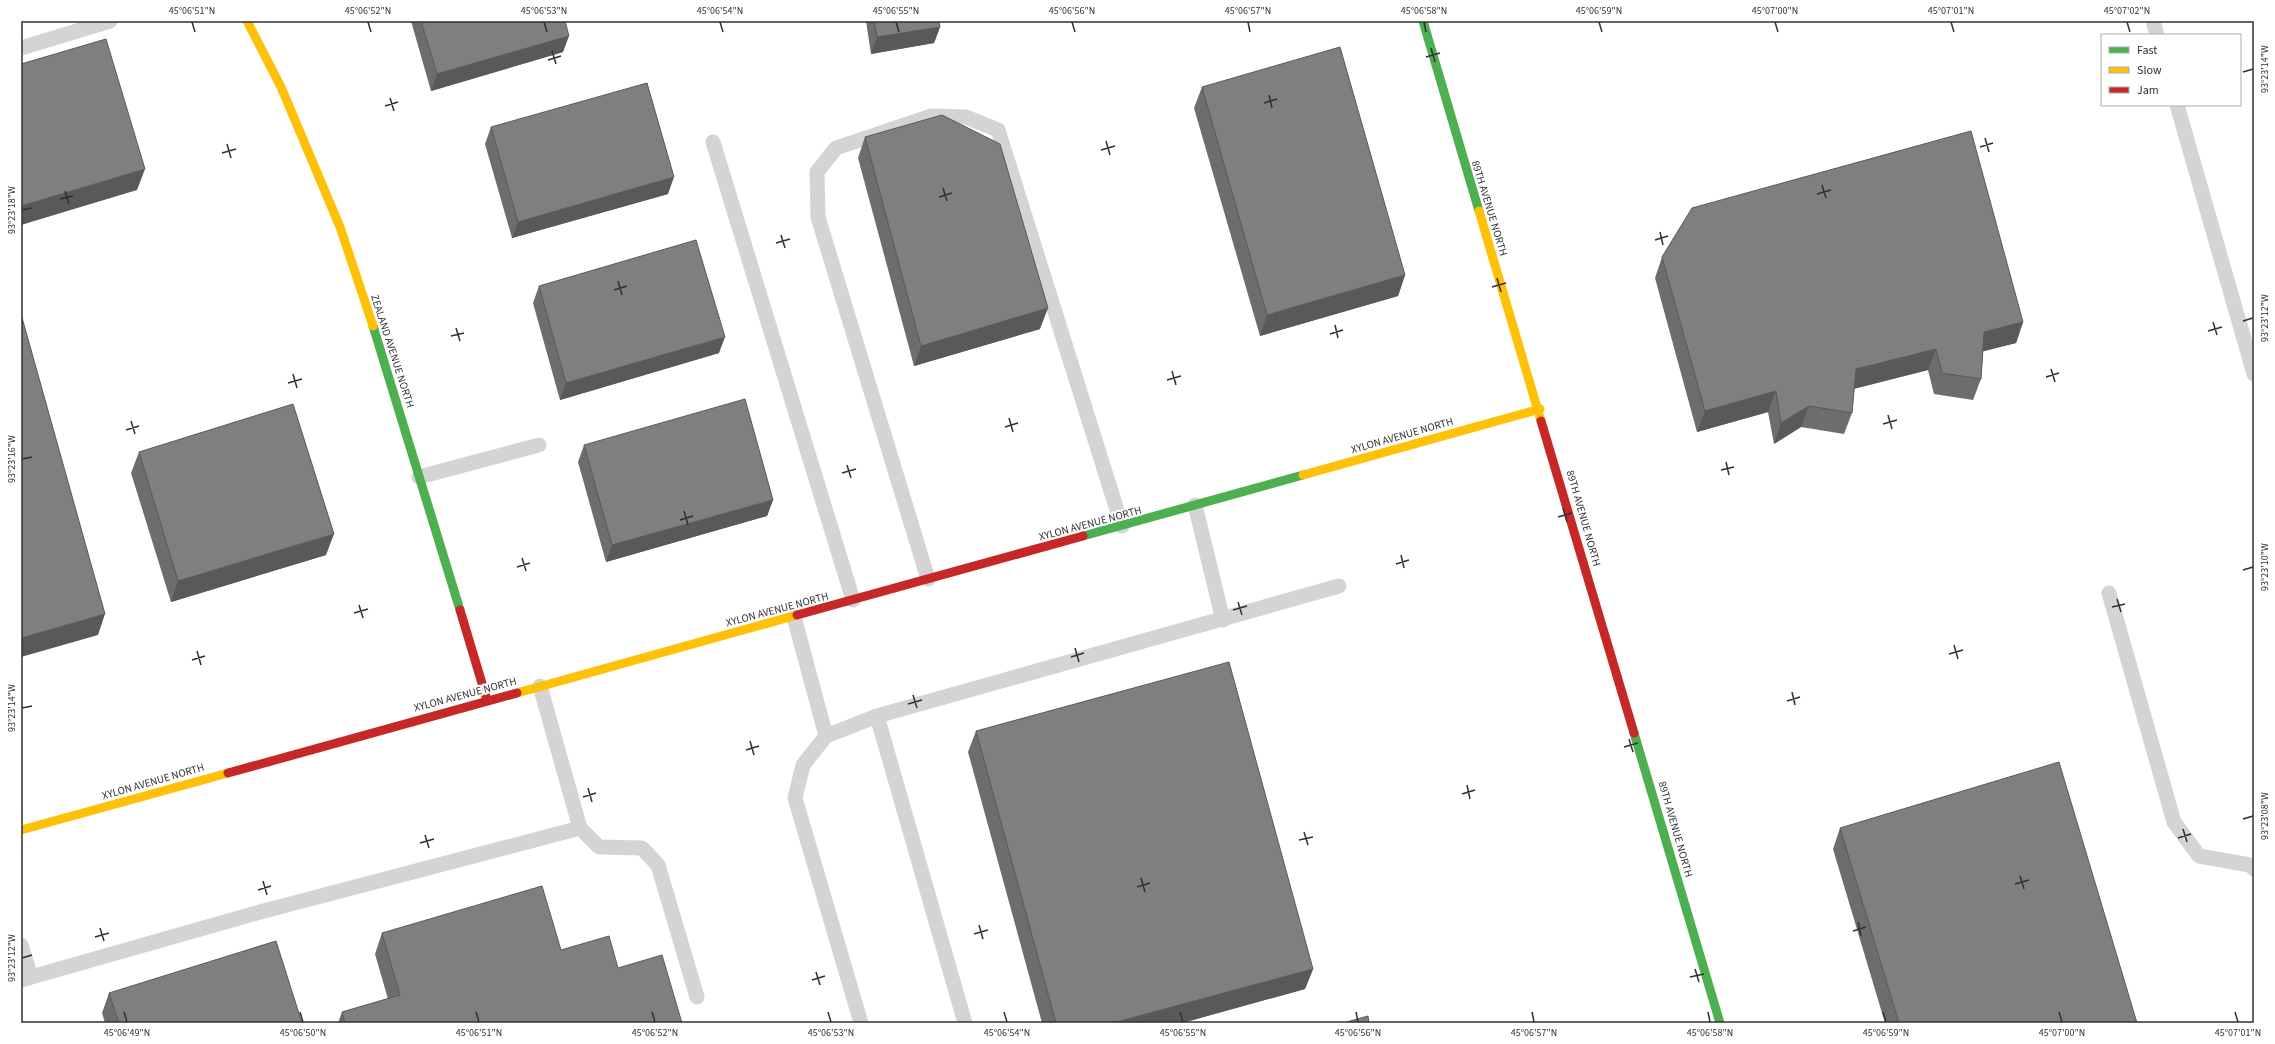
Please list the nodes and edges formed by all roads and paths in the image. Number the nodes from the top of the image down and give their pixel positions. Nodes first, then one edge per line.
1 (110, 21) edge
2 (247, 21) edge
3 (1423, 21) edge
4 (21, 48) edge
5 (2177, 106) edge
6 (713, 142) dead end
7 (2254, 374) edge
8 (1540, 409) junction
9 (539, 445) dead end
10 (419, 477) junction
11 (1195, 505) junction
12 (1122, 526) junction
13 (928, 579) junction
14 (1339, 586) dead end
15 (2109, 593) dead end
16 (853, 600) junction
17 (794, 617) junction
18 (1223, 620) junction
19 (540, 686) junction
20 (487, 700) junction
21 (877, 716) junction
22 (826, 736) junction
23 (580, 828) junction
24 (21, 830) edge
25 (2254, 869) edge
26 (21, 945) edge
27 (26, 978) edge
28 (697, 997) dead end
29 (861, 1023) edge
30 (965, 1023) edge
31 (1720, 1023) edge

1 - 4 lane
2 - 10 street, ZEALAND AVENUE NORTH
3 - 8 street, 89TH AVENUE NORTH
5 - 7 lane
6 - 16 lane
8 - 11 street, XYLON AVENUE NORTH
8 - 31 street, 89TH AVENUE NORTH
9 - 10 lane
10 - 20 street, ZEALAND AVENUE NORTH
11 - 12 street, XYLON AVENUE NORTH
11 - 18 lane
12 - 13 street, XYLON AVENUE NORTH
12 - 13 lane
13 - 16 street, XYLON AVENUE NORTH
14 - 18 lane
15 - 25 lane
16 - 17 street, XYLON AVENUE NORTH
17 - 19 street, XYLON AVENUE NORTH
17 - 22 lane
18 - 21 lane
19 - 20 street, XYLON AVENUE NORTH
19 - 23 lane
20 - 24 street, XYLON AVENUE NORTH
21 - 22 lane
21 - 30 lane
22 - 29 lane
23 - 27 lane
23 - 28 lane
26 - 27 lane

